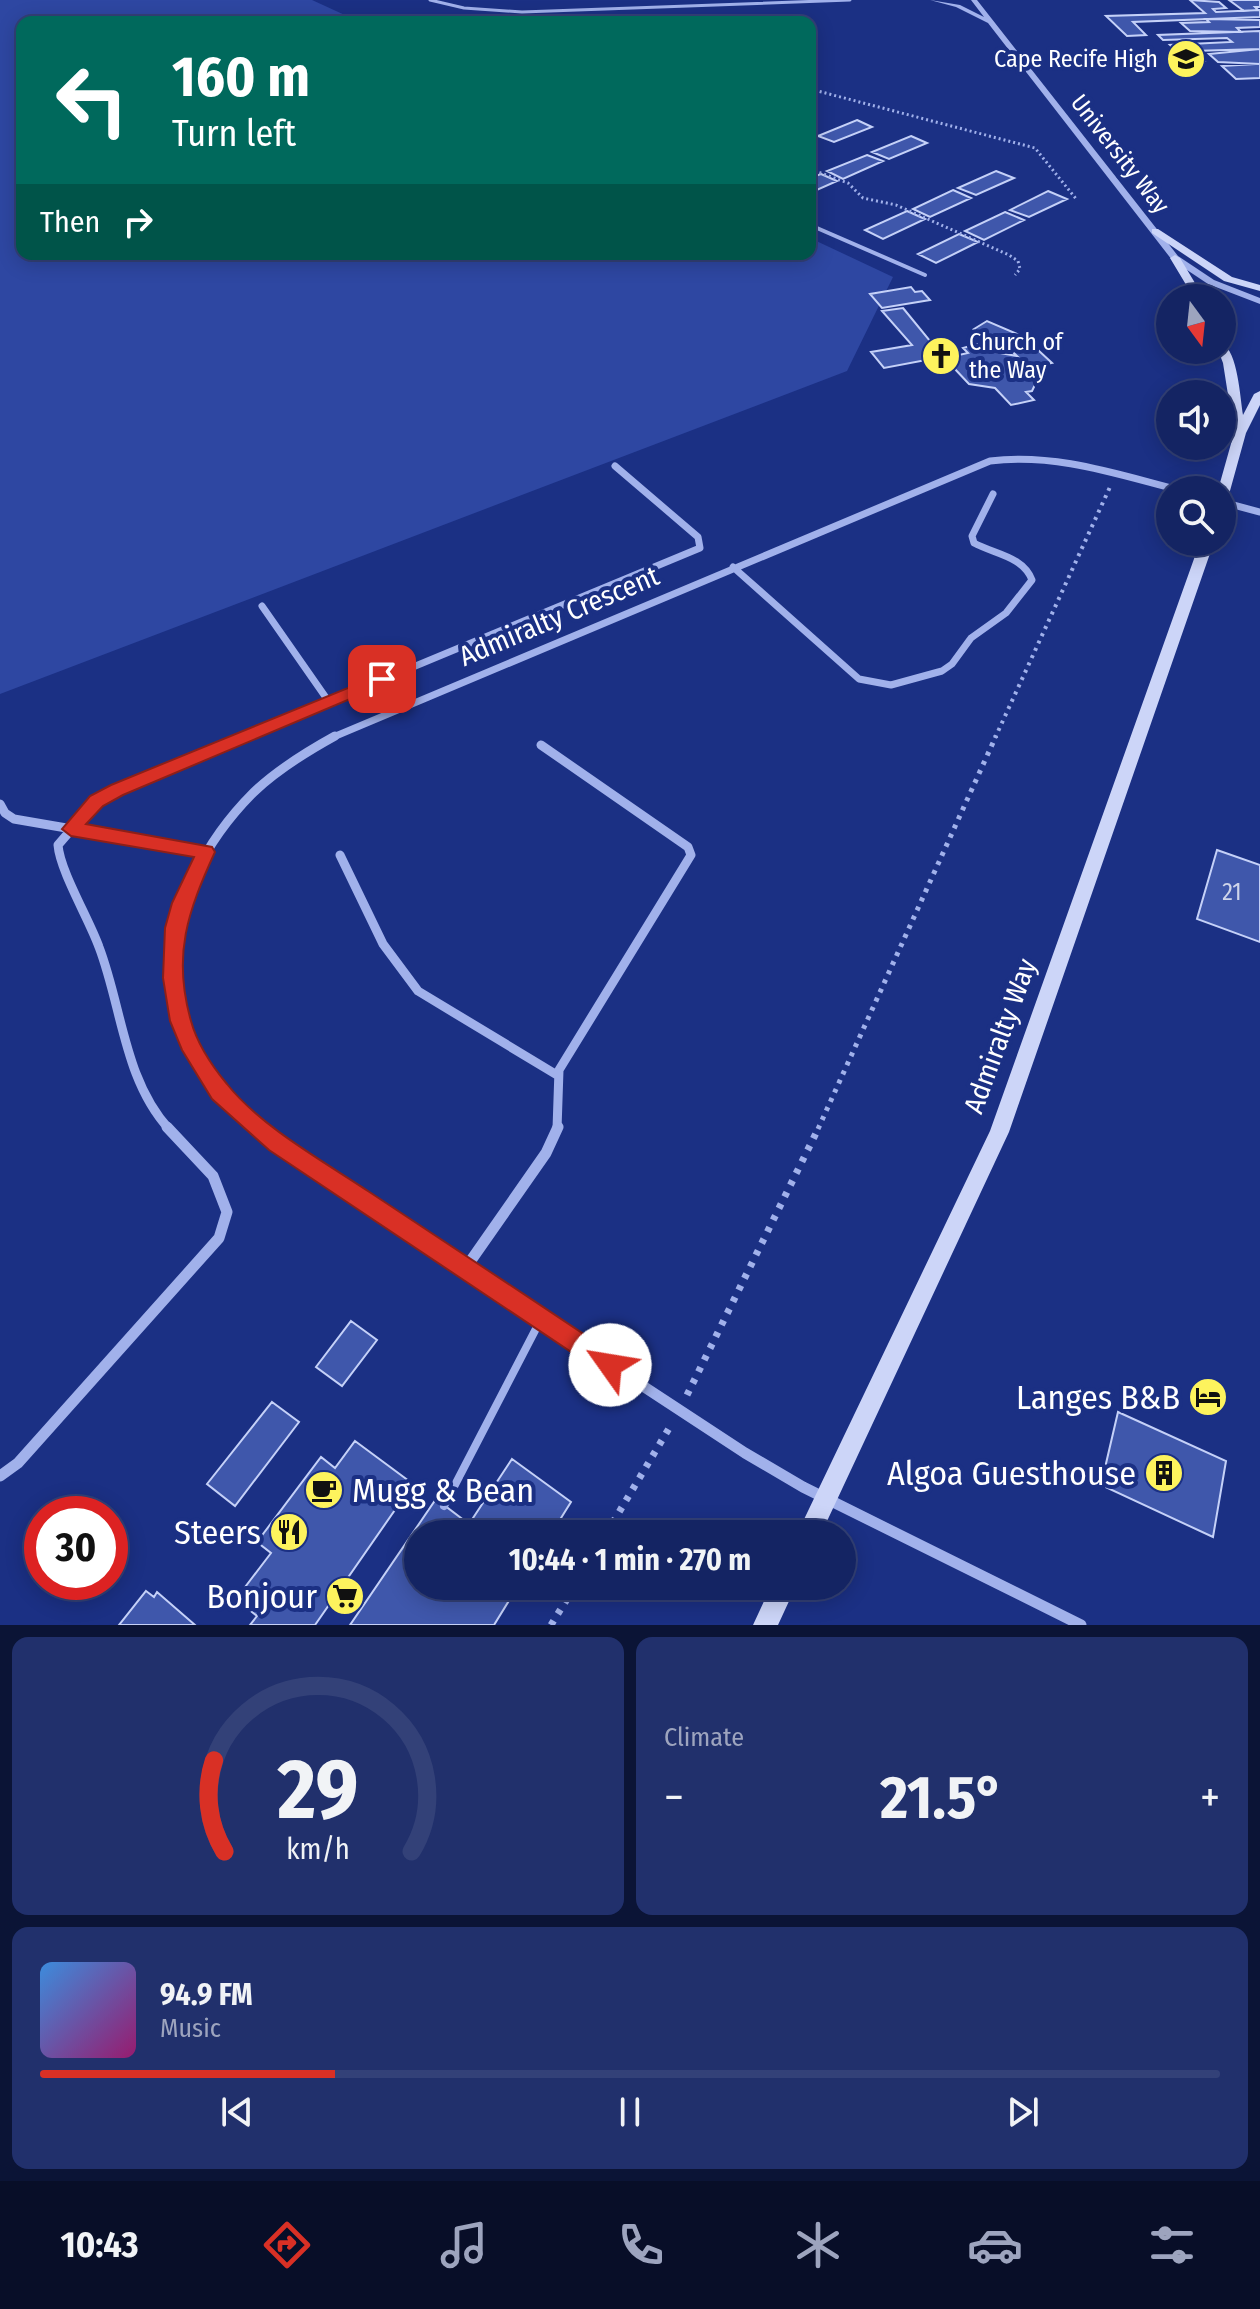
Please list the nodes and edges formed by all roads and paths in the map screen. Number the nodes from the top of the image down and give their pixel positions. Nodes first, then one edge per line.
1 (430, 0) edge
2 (850, 0) edge
3 (933, 0) edge
4 (974, 0) edge
5 (994, 26) junction
6 (816, 91) edge
7 (816, 171) edge
8 (1077, 200) dead end
9 (816, 228) edge
10 (1155, 231) junction
11 (1175, 258) junction
12 (925, 275) dead end
13 (1015, 275) dead end
14 (1191, 284) edge
15 (1260, 288) edge
16 (1260, 301) edge
17 (1229, 364) edge
18 (1260, 394) edge
19 (1240, 433) junction
20 (615, 466) dead end
21 (1116, 474) junction
22 (1228, 476) edge
23 (1156, 484) edge
24 (993, 494) dead end
25 (1236, 504) edge
26 (1260, 512) edge
27 (1202, 556) edge
28 (733, 567) junction
29 (262, 606) dead end
30 (329, 702) junction
31 (541, 745) dead end
32 (0, 804) edge
33 (4, 818) edge
34 (71, 829) junction
35 (206, 852) junction
36 (340, 855) dead end
37 (557, 1075) junction
38 (465, 1269) junction
39 (540, 1321) junction
40 (680, 1410) junction
41 (0, 1476) edge
42 (826, 1498) junction
43 (444, 1506) dead end
44 (614, 1520) edge
45 (816, 1520) edge
46 (566, 1600) edge
47 (777, 1600) edge
48 (551, 1625) edge
49 (765, 1625) edge
50 (1081, 1625) edge

1 - 2 lane
3 - 5 street
4 - 5 street, University Way
5 - 10 street, University Way
6 - 8 path
7 - 13 path
9 - 12 lane
10 - 11 street, University Way
10 - 15 main road
11 - 14 main road
11 - 16 street, University Way
17 - 19 main road
18 - 19 main road
19 - 22 main road
20 - 30 street
21 - 23 street, Admiralty Crescent
21 - 28 street, Admiralty Crescent
21 - 40 path
24 - 28 street
25 - 26 street
27 - 42 main road, Admiralty Way
28 - 35 street, Admiralty Crescent
29 - 30 street
30 - 34 street
31 - 37 street
32 - 33 street
33 - 34 street
34 - 35 street
34 - 41 street
35 - 38 street, Admiralty Crescent
36 - 37 street
37 - 38 street
38 - 39 street, Admiralty Crescent
39 - 40 street, Admiralty Crescent
39 - 43 lane
40 - 42 street, Admiralty Crescent
40 - 44 path
42 - 45 main road, Admiralty Way
42 - 50 street, Admiralty Crescent
46 - 48 path
47 - 49 main road

